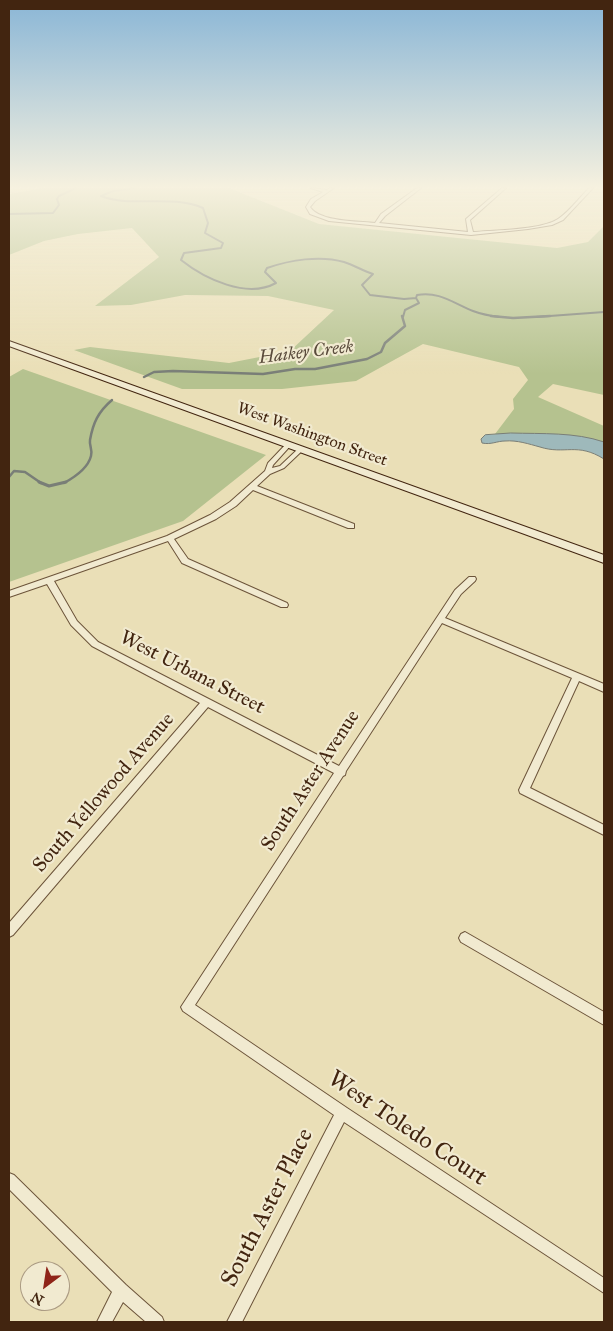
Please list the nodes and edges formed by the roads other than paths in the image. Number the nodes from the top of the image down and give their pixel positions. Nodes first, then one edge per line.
1 (9, 343) edge
2 (289, 444) junction
3 (301, 448) junction
4 (268, 472) junction
5 (253, 487) junction
6 (351, 526) dead end
7 (170, 538) junction
8 (604, 559) edge
9 (472, 579) dead end
10 (49, 580) junction
11 (9, 594) edge
12 (284, 605) dead end
13 (440, 618) junction
14 (576, 677) junction
15 (604, 688) edge
16 (207, 701) junction
17 (342, 772) junction
18 (604, 830) edge
19 (9, 931) edge
20 (465, 938) dead end
21 (187, 1007) joint
22 (604, 1019) edge
23 (342, 1114) junction
24 (9, 1180) edge
25 (604, 1286) edge
26 (121, 1290) junction
27 (104, 1322) edge
28 (158, 1322) edge
29 (234, 1322) edge

1 - 2 main road, West Washington Street
2 - 3 main road, West Washington Street
2 - 4 street
3 - 4 street
3 - 8 main road, West Washington Street
4 - 5 street
5 - 6 street
5 - 7 street
7 - 10 street
7 - 12 street
9 - 13 street, South Aster Avenue
10 - 11 street
10 - 16 street, West Urbana Street
13 - 14 street
13 - 17 street, South Aster Avenue
14 - 15 street
14 - 18 street
16 - 17 street, West Urbana Street
16 - 19 street, South Yellowood Avenue
17 - 21 street, South Aster Avenue
20 - 22 street
21 - 23 street, West Toledo Court
23 - 25 street, West Toledo Court
23 - 29 street, South Aster Place
24 - 26 street
26 - 27 street
26 - 28 street

